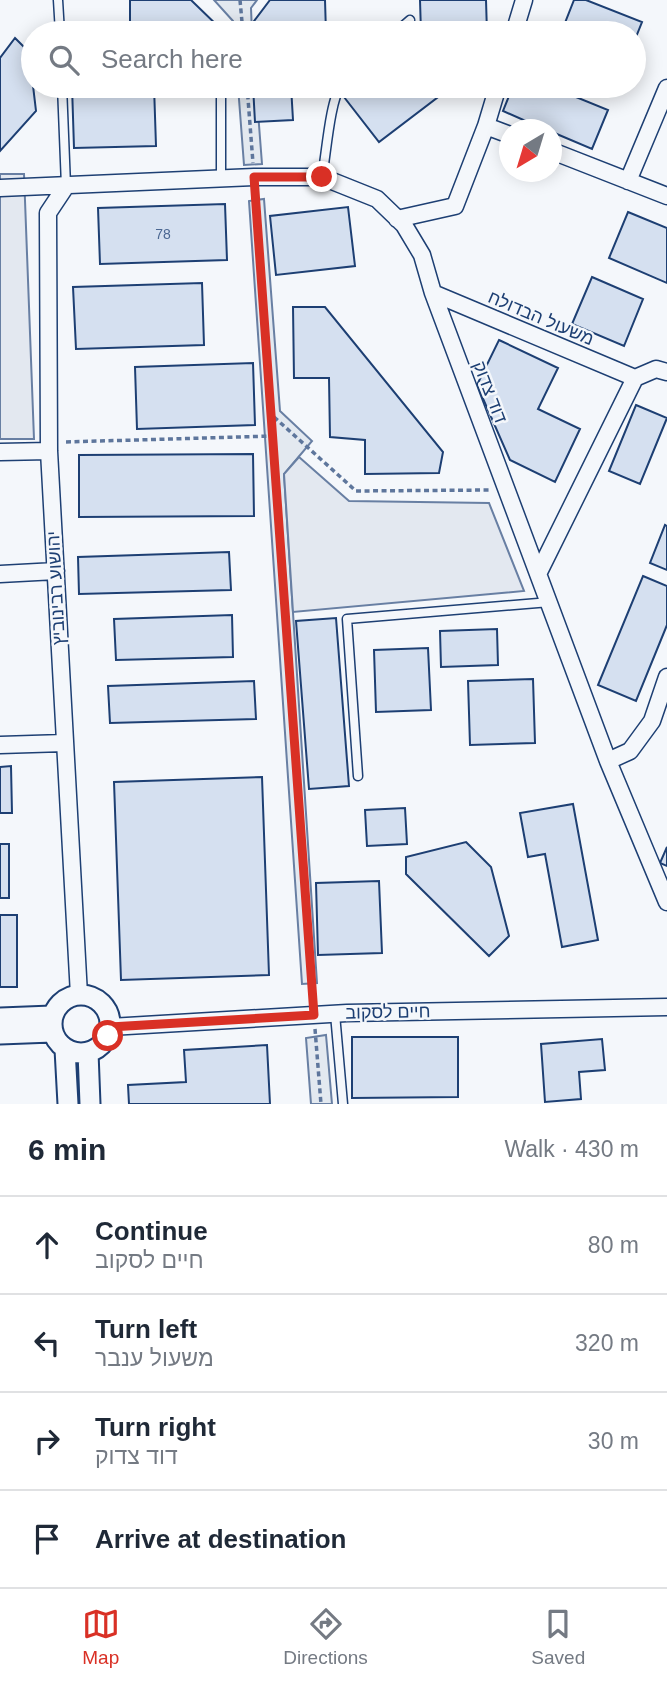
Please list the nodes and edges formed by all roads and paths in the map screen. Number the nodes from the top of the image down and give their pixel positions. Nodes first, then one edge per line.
1 (58, 0) edge
2 (240, 0) edge
3 (524, 0) edge
4 (59, 21) edge
5 (242, 21) edge
6 (518, 21) edge
7 (667, 88) edge
8 (62, 98) edge
9 (221, 98) edge
10 (248, 98) edge
11 (336, 98) edge
12 (494, 98) edge
13 (486, 126) junction
14 (499, 131) edge
15 (562, 155) edge
16 (254, 177) junction
17 (322, 177) junction
18 (221, 178) junction
19 (628, 181) junction
20 (65, 186) junction
21 (0, 188) edge
22 (667, 196) edge
23 (397, 219) junction
24 (433, 293) junction
25 (667, 372) edge
26 (635, 377) junction
27 (272, 416) junction
28 (274, 436) junction
29 (49, 447) junction
30 (0, 452) edge
31 (507, 490) junction
32 (55, 571) junction
33 (539, 572) junction
34 (0, 574) edge
35 (550, 602) junction
36 (667, 677) edge
37 (64, 743) junction
38 (0, 745) edge
39 (608, 761) junction
40 (358, 776) dead end
41 (667, 902) edge
42 (79, 995) junction
43 (667, 1007) edge
44 (335, 1014) junction
45 (314, 1015) junction
46 (0, 1018) edge
47 (52, 1024) junction
48 (110, 1027) junction
49 (0, 1034) edge
50 (65, 1049) junction
51 (88, 1052) junction
52 (68, 1104) edge
53 (90, 1104) edge
54 (321, 1104) edge
55 (343, 1104) edge

1 - 4 lane
2 - 5 path
3 - 6 street
7 - 19 street
8 - 20 lane
9 - 18 lane
10 - 16 path
11 - 17 lane
12 - 13 street
13 - 14 street
13 - 23 street
15 - 19 street
16 - 17 street, דוד צדוק
16 - 18 street, דוד צדוק
16 - 27 path
17 - 23 street, דוד צדוק
18 - 20 street, דוד צדוק
19 - 22 street
20 - 21 street, דוד צדוק
20 - 29 street, יהושוע רבינוביץ
23 - 24 street, דוד צדוק
24 - 26 street, משעול הבדולח
24 - 31 street, דוד צדוק
25 - 26 street
26 - 33 street
27 - 28 path
27 - 31 path
28 - 29 path
28 - 45 path
29 - 30 street
29 - 32 street, יהושוע רבינוביץ
31 - 33 street, דוד צדוק
32 - 34 street
32 - 37 street, יהושוע רבינוביץ
33 - 35 street, דוד צדוק
35 - 39 street, דוד צדוק
35 - 40 lane
36 - 39 street
37 - 38 street
37 - 42 street, יהושוע רבינוביץ
39 - 41 street, דוד צדוק
42 - 47 street
42 - 48 street
43 - 44 street, חיים לסקוב
44 - 45 street, חיים לסקוב
44 - 55 lane
45 - 48 street, חיים לסקוב
45 - 54 path
46 - 47 street
47 - 49 street
47 - 50 street
48 - 51 street
50 - 51 street
50 - 52 street
51 - 53 street

